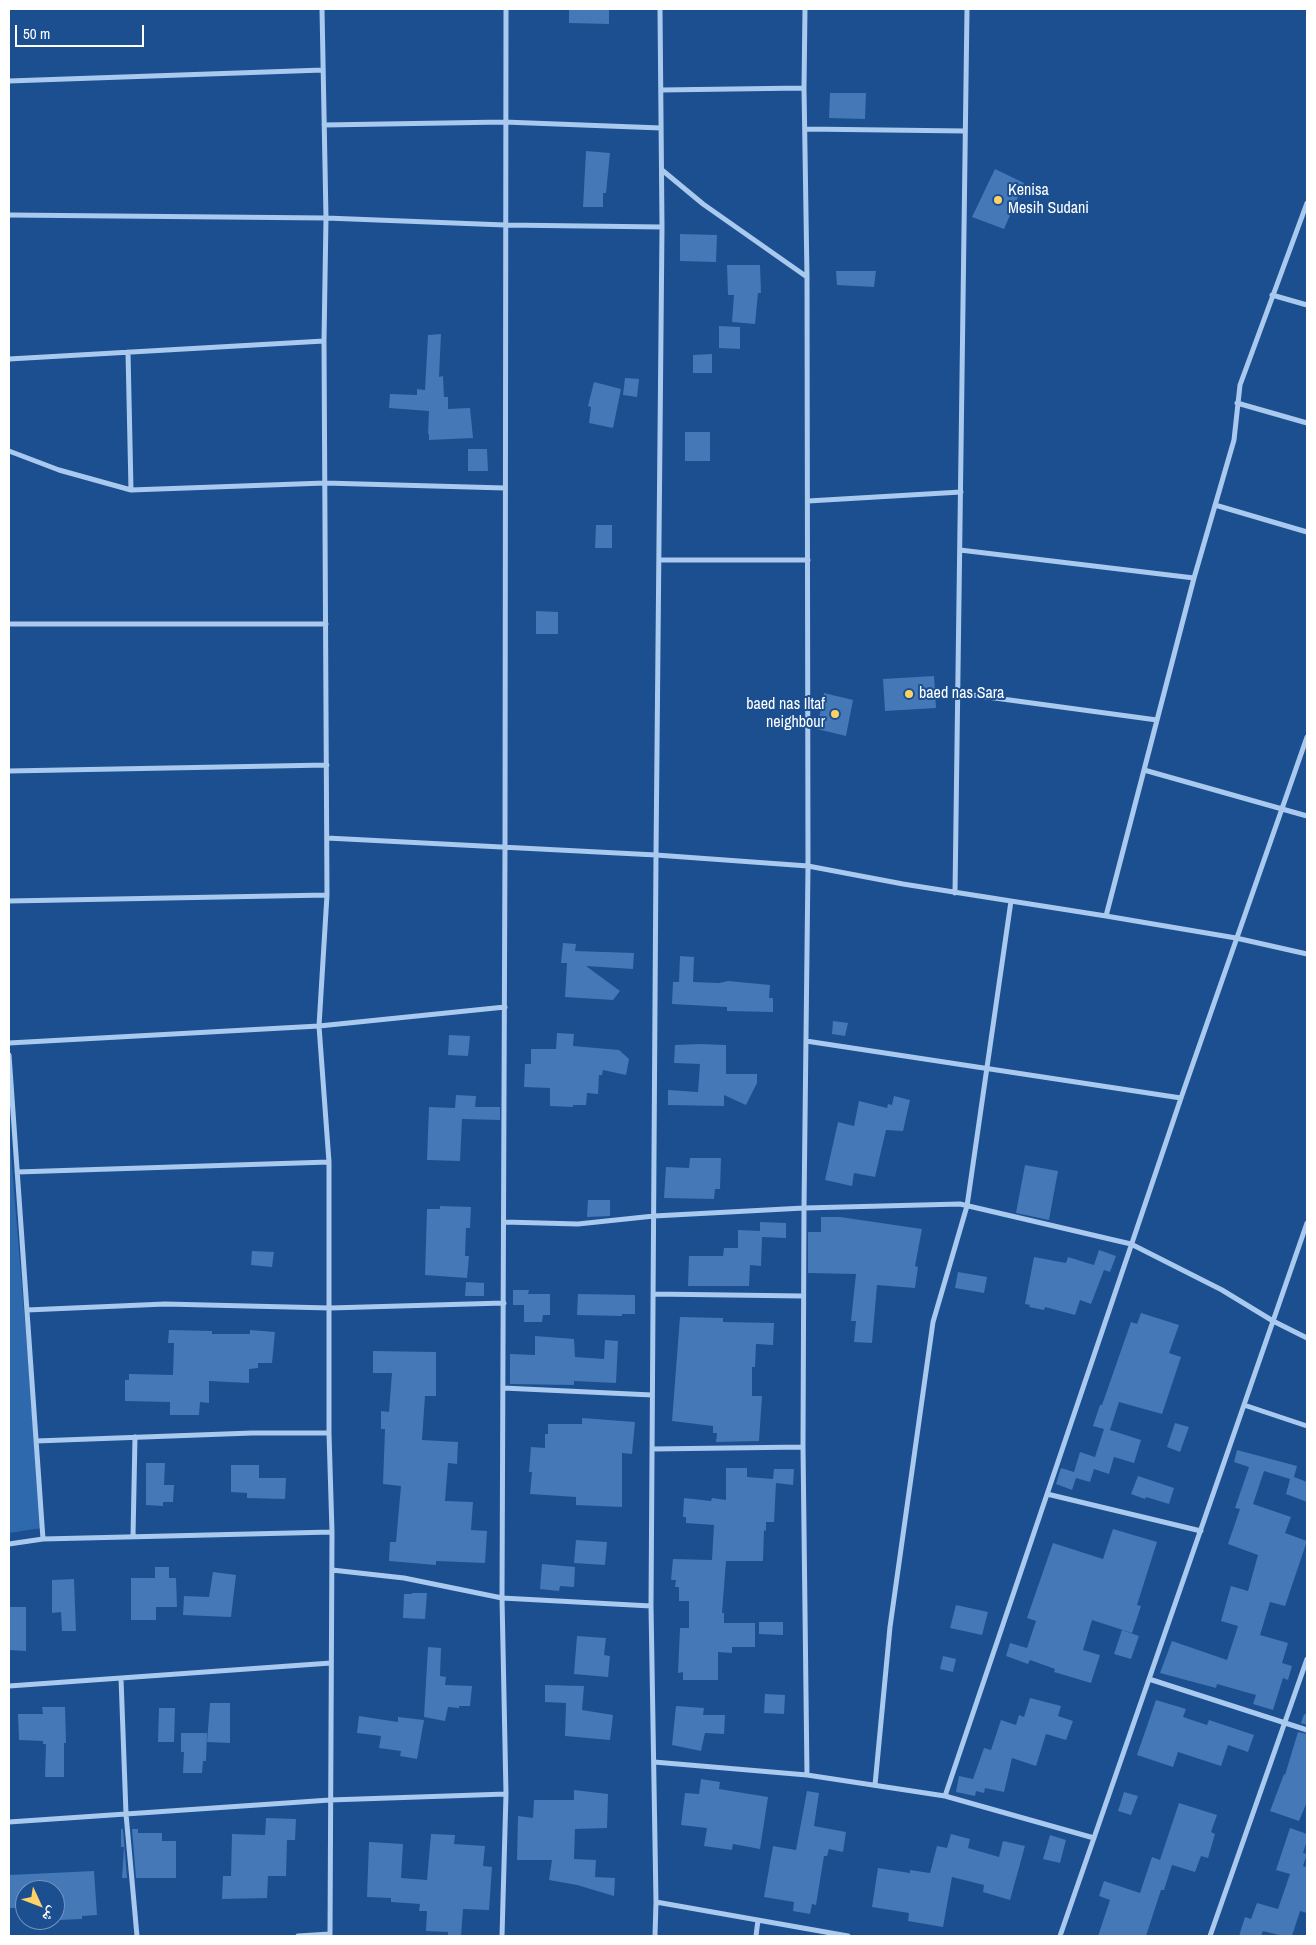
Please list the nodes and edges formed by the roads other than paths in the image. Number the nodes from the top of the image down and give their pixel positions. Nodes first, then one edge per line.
1 (322, 9) edge
2 (506, 9) edge
3 (660, 9) edge
4 (805, 9) edge
5 (967, 9) edge
6 (323, 70) junction
7 (9, 81) edge
8 (804, 88) junction
9 (661, 90) junction
10 (504, 122) junction
11 (324, 125) junction
12 (661, 128) junction
13 (805, 129) junction
14 (965, 131) junction
15 (662, 170) junction
16 (1307, 203) edge
17 (9, 214) edge
18 (326, 218) junction
19 (505, 225) junction
20 (662, 227) junction
21 (807, 277) junction
22 (1272, 295) junction
23 (1307, 305) edge
24 (324, 341) junction
25 (128, 352) junction
26 (9, 359) edge
27 (1238, 403) junction
28 (1307, 423) edge
29 (9, 451) edge
30 (325, 483) junction
31 (505, 488) junction
32 (131, 490) junction
33 (961, 492) junction
34 (808, 501) junction
35 (1215, 505) junction
36 (1307, 532) edge
37 (960, 550) junction
38 (659, 560) junction
39 (808, 560) junction
40 (1194, 578) junction
41 (9, 624) edge
42 (326, 624) junction
43 (958, 693) junction
44 (1156, 720) junction
45 (1307, 737) edge
46 (327, 765) junction
47 (1144, 770) junction
48 (9, 771) edge
49 (1282, 808) junction
50 (1307, 816) edge
51 (327, 838) junction
52 (505, 847) junction
53 (656, 855) junction
54 (808, 866) junction
55 (955, 892) junction
56 (327, 895) junction
57 (9, 900) edge
58 (1011, 901) junction
59 (1106, 916) junction
60 (1236, 938) junction
61 (1307, 954) edge
62 (505, 1007) junction
63 (319, 1026) junction
64 (806, 1041) junction
65 (9, 1043) edge
66 (9, 1055) edge
67 (987, 1068) junction
68 (1181, 1098) junction
69 (329, 1162) junction
70 (17, 1172) junction
71 (967, 1206) junction
72 (804, 1208) junction
73 (654, 1216) junction
74 (504, 1222) junction
75 (1307, 1223) edge
76 (1131, 1244) junction
77 (653, 1294) junction
78 (804, 1296) junction
79 (504, 1303) junction
80 (330, 1308) junction
81 (27, 1310) junction
82 (1273, 1322) junction
83 (1307, 1338) edge
84 (503, 1388) junction
85 (652, 1395) junction
86 (1244, 1405) junction
87 (1307, 1426) edge
88 (329, 1433) junction
89 (135, 1436) junction
90 (36, 1441) junction
91 (803, 1447) junction
92 (652, 1449) junction
93 (1047, 1494) junction
94 (1200, 1531) junction
95 (332, 1532) junction
96 (133, 1537) junction
97 (43, 1540) junction
98 (9, 1544) edge
99 (332, 1570) junction
100 (502, 1598) junction
101 (651, 1606) junction
102 (1307, 1658) edge
103 (331, 1663) junction
104 (121, 1678) junction
105 (1149, 1680) junction
106 (9, 1686) edge
107 (1285, 1722) junction
108 (1307, 1730) edge
109 (654, 1762) junction
110 (807, 1775) junction
111 (875, 1785) junction
112 (506, 1794) junction
113 (945, 1796) junction
114 (330, 1800) junction
115 (126, 1814) junction
116 (9, 1822) edge
117 (1094, 1838) junction
118 (656, 1902) junction
119 (758, 1920) junction
120 (330, 1935) edge
121 (137, 1936) edge
122 (298, 1936) edge
123 (502, 1936) edge
124 (655, 1936) edge
125 (756, 1936) edge
126 (848, 1936) edge
127 (1060, 1936) edge
128 (1210, 1936) edge

1 - 6 street
2 - 10 street
3 - 9 street
4 - 8 street
5 - 14 street
6 - 7 street
6 - 11 street
8 - 9 street
8 - 13 street
9 - 12 street
10 - 11 street
10 - 12 street
10 - 19 street
11 - 18 street
12 - 15 street
13 - 14 street
13 - 21 street
14 - 33 street
15 - 20 street
15 - 21 street
16 - 22 street
17 - 18 street
18 - 19 street
18 - 24 street
19 - 20 street
19 - 31 street
20 - 38 street
21 - 34 street
22 - 23 street
22 - 27 street
24 - 25 street
24 - 30 street
25 - 26 street
25 - 32 street
27 - 28 street
27 - 35 street
29 - 32 street
30 - 31 street
30 - 32 street
30 - 42 street
31 - 52 street
33 - 34 street
33 - 37 street
34 - 39 street
35 - 36 street
35 - 40 street
37 - 40 street
37 - 43 street
38 - 39 street
38 - 53 street
39 - 54 street
40 - 44 street
41 - 42 street
42 - 46 street
43 - 44 street
43 - 55 street
44 - 47 street
45 - 49 street
46 - 48 street
46 - 51 street
47 - 49 street
47 - 59 street
49 - 50 street
49 - 60 street
51 - 52 street
51 - 56 street
52 - 53 street
52 - 62 street
53 - 54 street
53 - 73 street
54 - 55 street
54 - 64 street
55 - 58 street
56 - 57 street
56 - 63 street
58 - 59 street
58 - 67 street
59 - 60 street
60 - 61 street
60 - 68 street
62 - 63 street
62 - 74 street
63 - 65 street
63 - 69 street
64 - 67 street
64 - 72 street
66 - 70 street
67 - 68 street
67 - 71 street
68 - 76 street
69 - 70 street
69 - 80 street
70 - 81 street
71 - 72 street
71 - 76 street
71 - 111 street
72 - 73 street
72 - 78 street
73 - 74 street
73 - 77 street
74 - 79 street
75 - 82 street
76 - 82 street
76 - 93 street
77 - 78 street
77 - 85 street
78 - 91 street
79 - 80 street
79 - 84 street
80 - 81 street
80 - 88 street
81 - 90 street
82 - 83 street
82 - 86 street
84 - 85 street
84 - 100 street
85 - 92 street
86 - 87 street
86 - 94 street
88 - 89 street
88 - 95 street
89 - 90 street
89 - 96 street
90 - 97 street
91 - 92 street
91 - 110 street
92 - 101 street
93 - 94 street
93 - 113 street
94 - 105 street
95 - 96 street
95 - 99 street
96 - 97 street
97 - 98 street
99 - 100 street
99 - 103 street
100 - 101 street
100 - 112 street
101 - 109 street
102 - 107 street
103 - 104 street
103 - 114 street
104 - 106 street
104 - 115 street
105 - 107 street
105 - 117 street
107 - 108 street
107 - 128 street
109 - 110 street
109 - 118 street
110 - 111 street
111 - 113 street
112 - 114 street
112 - 123 street
113 - 117 street
114 - 115 street
114 - 120 street
115 - 116 street
115 - 121 street
117 - 127 street
118 - 119 street
118 - 124 street
119 - 125 street
119 - 126 street
120 - 122 street

